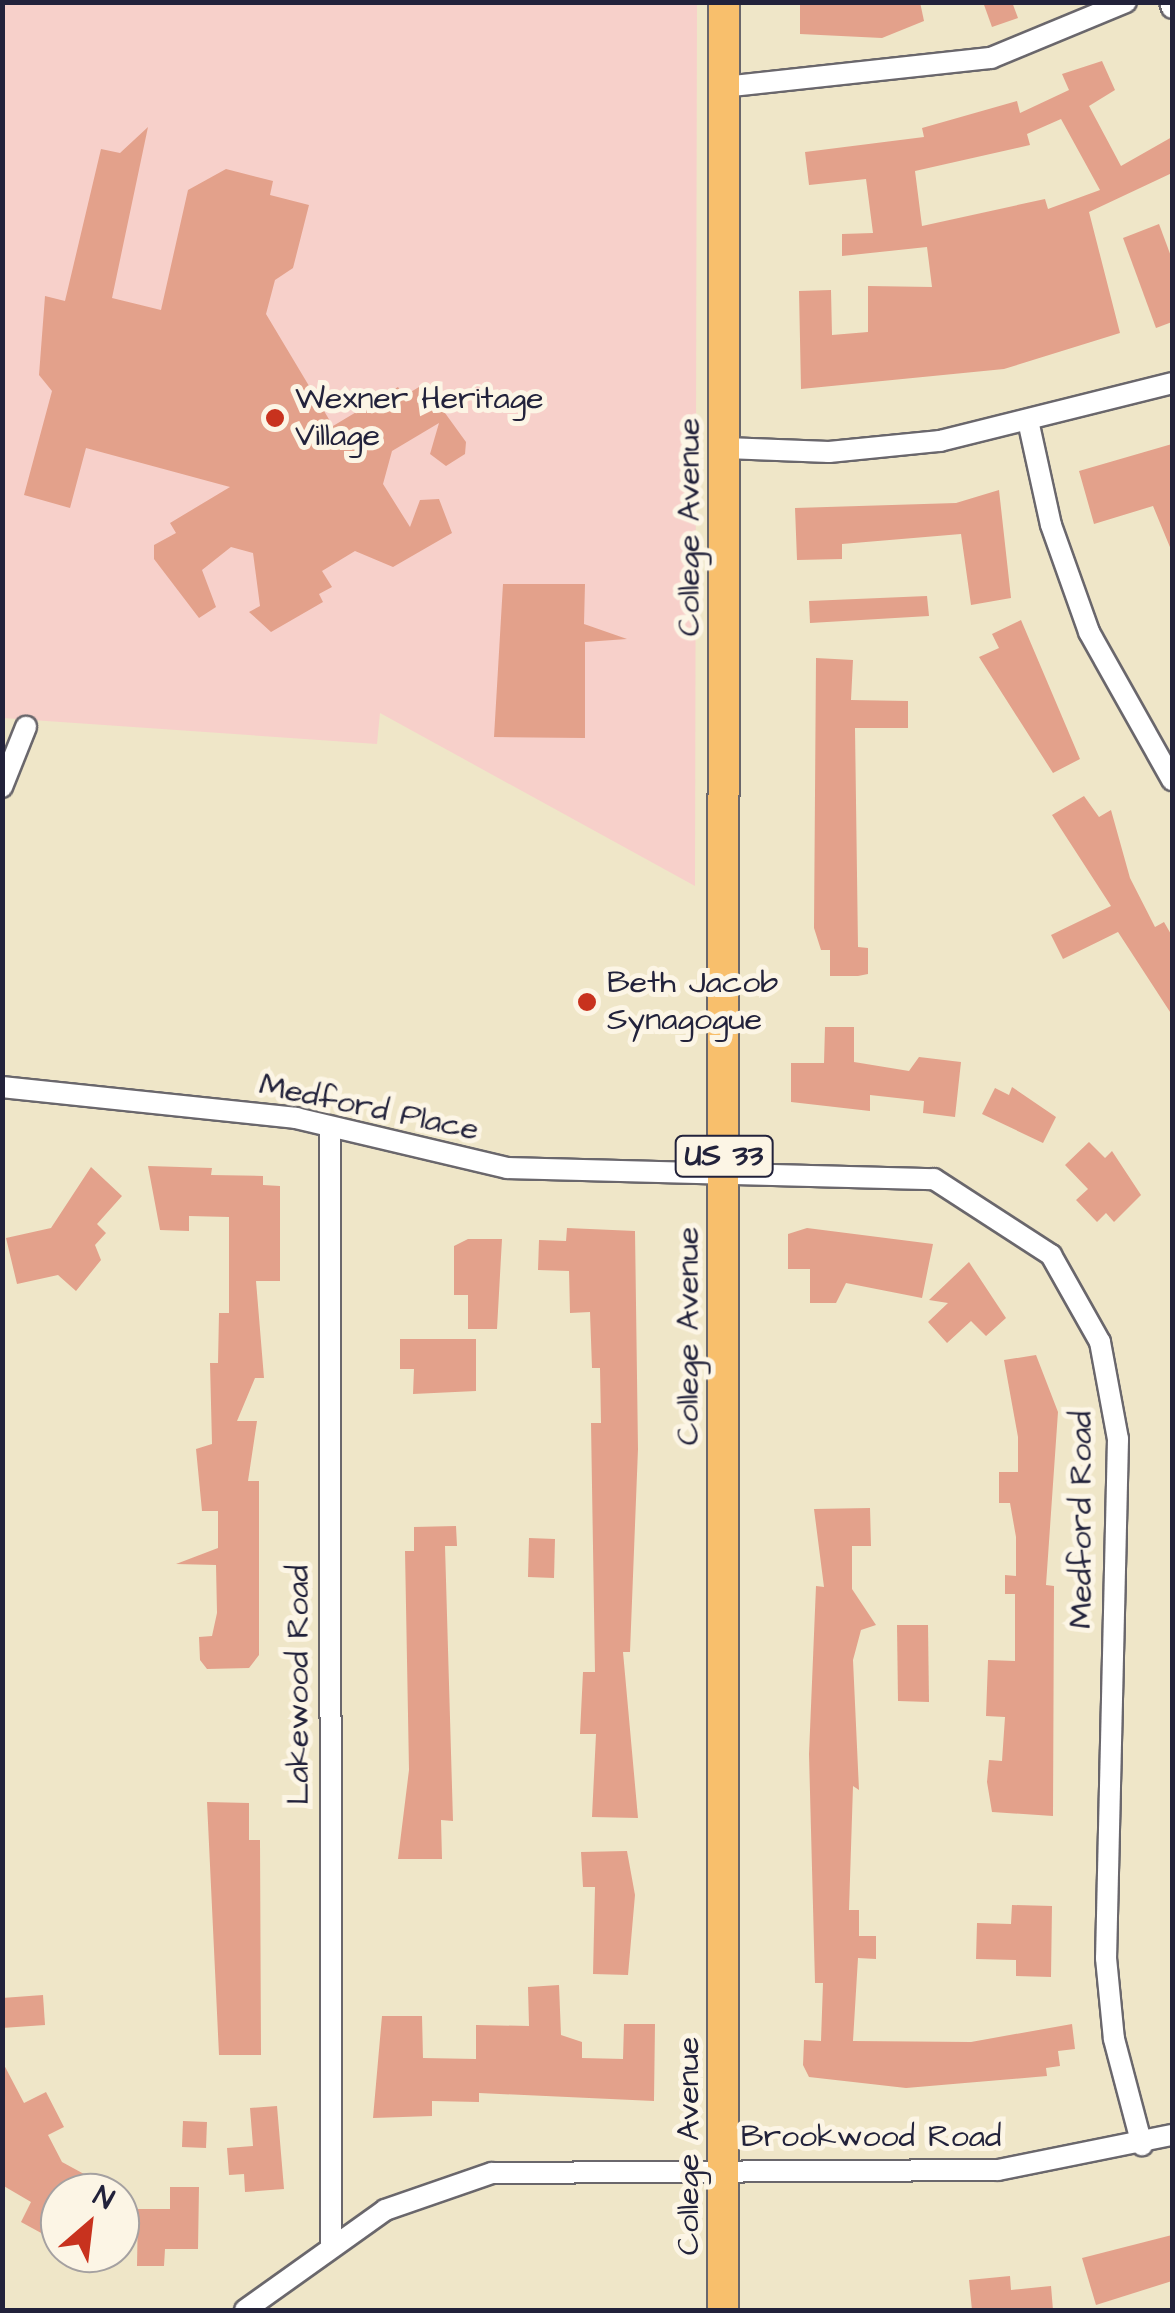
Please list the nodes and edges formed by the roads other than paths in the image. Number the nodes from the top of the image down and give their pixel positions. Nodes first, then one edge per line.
1 (724, 2) edge
2 (1126, 2) edge
3 (723, 87) junction
4 (1172, 383) edge
5 (1030, 425) junction
6 (726, 448) junction
7 (26, 727) dead end
8 (1172, 780) edge
9 (2, 787) edge
10 (2, 1087) edge
11 (330, 1126) junction
12 (724, 1174) junction
13 (1172, 2135) edge
14 (1142, 2146) junction
15 (724, 2168) junction
16 (330, 2243) junction
17 (245, 2310) edge
18 (724, 2310) edge

1 - 3 main road, College Avenue / US 33
2 - 3 street
3 - 6 main road, College Avenue / US 33
4 - 5 street
5 - 6 street
5 - 8 street
6 - 12 main road, College Avenue / US 33
7 - 9 street
10 - 11 street, Medford Place
11 - 12 street, Medford Place
11 - 16 street, Lakewood Road
12 - 14 street, Medford Road
12 - 15 main road, College Avenue / US 33
13 - 14 street, Brookwood Road
14 - 15 street, Brookwood Road
15 - 16 street, Brookwood Road
15 - 18 main road, College Avenue / US 33
16 - 17 street, Brookwood Road

